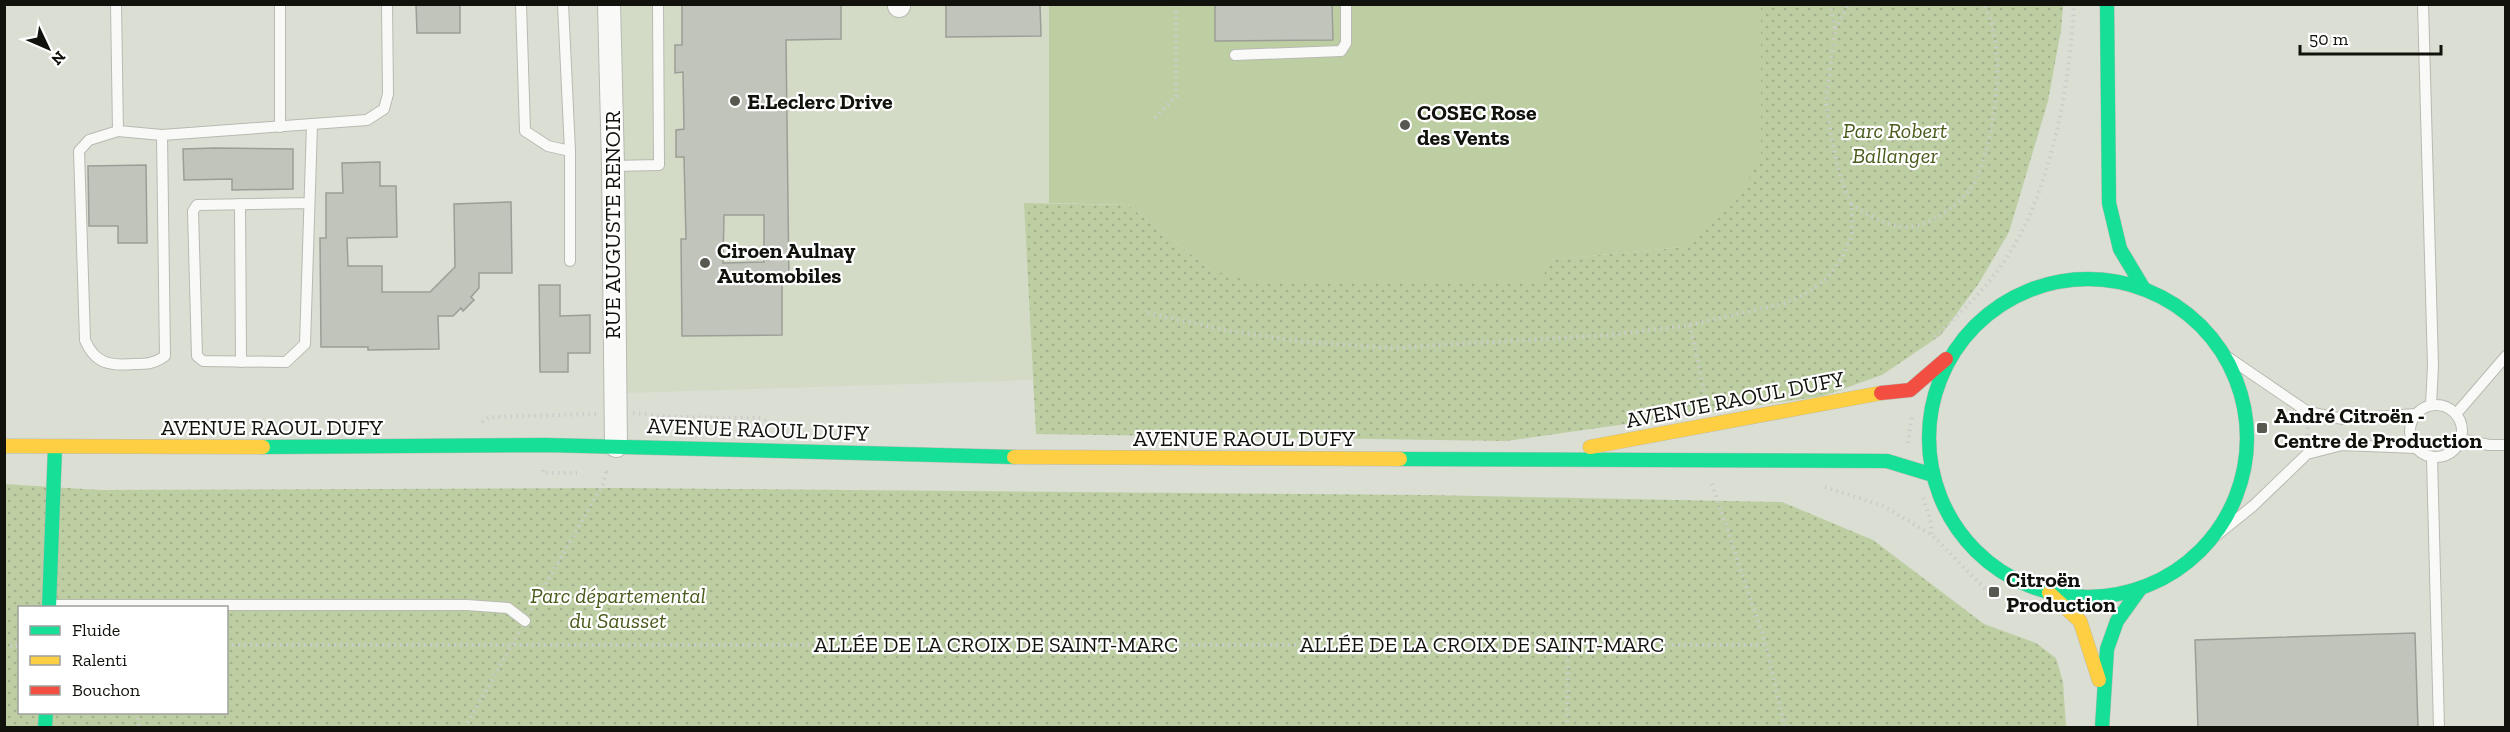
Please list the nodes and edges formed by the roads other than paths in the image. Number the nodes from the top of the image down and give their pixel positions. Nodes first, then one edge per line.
1 (116, 4) edge
2 (280, 4) edge
3 (387, 4) edge
4 (521, 4) edge
5 (563, 4) edge
6 (609, 4) edge
7 (658, 4) edge
8 (1346, 4) edge
9 (2107, 4) edge
10 (2423, 4) edge
11 (1235, 54) dead end
12 (312, 125) junction
13 (280, 127) junction
14 (118, 131) junction
15 (162, 135) junction
16 (570, 151) junction
17 (613, 166) junction
18 (309, 203) junction
19 (2109, 203) junction
20 (240, 204) junction
21 (2104, 238) dead end
22 (570, 261) dead end
23 (2090, 266) dead end
24 (2080, 279) junction
25 (2144, 289) junction
26 (1954, 352) junction
27 (2223, 354) junction
28 (2505, 356) edge
29 (241, 362) junction
30 (2431, 405) junction
31 (2416, 414) junction
32 (2456, 414) junction
33 (2460, 440) junction
34 (2505, 445) edge
35 (4, 446) edge
36 (616, 446) junction
37 (55, 447) junction
38 (2416, 448) junction
39 (2432, 457) junction
40 (1511, 461) junction
41 (1933, 475) junction
42 (2208, 542) junction
43 (2140, 589) junction
44 (2049, 593) junction
45 (49, 606) edge
46 (525, 621) road end
47 (2102, 690) junction
48 (2102, 728) edge
49 (2439, 728) edge

1 - 14 lane
2 - 13 lane
3 - 12 lane
4 - 16 lane
5 - 16 lane
6 - 17 street, RUE AUGUSTE RENOIR
7 - 17 lane
8 - 11 lane
9 - 19 main road
10 - 30 lane
12 - 13 lane
12 - 18 lane
13 - 15 lane
14 - 15 lane
14 - 15 lane
16 - 22 lane
17 - 36 street, RUE AUGUSTE RENOIR
18 - 20 lane
18 - 29 lane
19 - 21 main road
19 - 25 main road
20 - 29 lane
20 - 29 lane
23 - 24 main road
24 - 25 main road
24 - 26 main road
25 - 27 main road
26 - 40 main road, AVENUE RAOUL DUFY
26 - 41 main road
27 - 31 lane
27 - 42 main road
28 - 32 lane
30 - 31 lane
30 - 32 lane
31 - 38 lane
32 - 33 lane
33 - 34 lane
33 - 39 lane
35 - 37 main road, AVENUE RAOUL DUFY
36 - 37 main road, AVENUE RAOUL DUFY
36 - 40 main road, AVENUE RAOUL DUFY
37 - 45 main road
38 - 39 lane
38 - 42 lane
39 - 49 lane
40 - 41 main road, AVENUE RAOUL DUFY
41 - 44 main road
42 - 43 main road
43 - 44 main road
43 - 47 main road
44 - 47 main road
45 - 46 lane
47 - 48 main road

